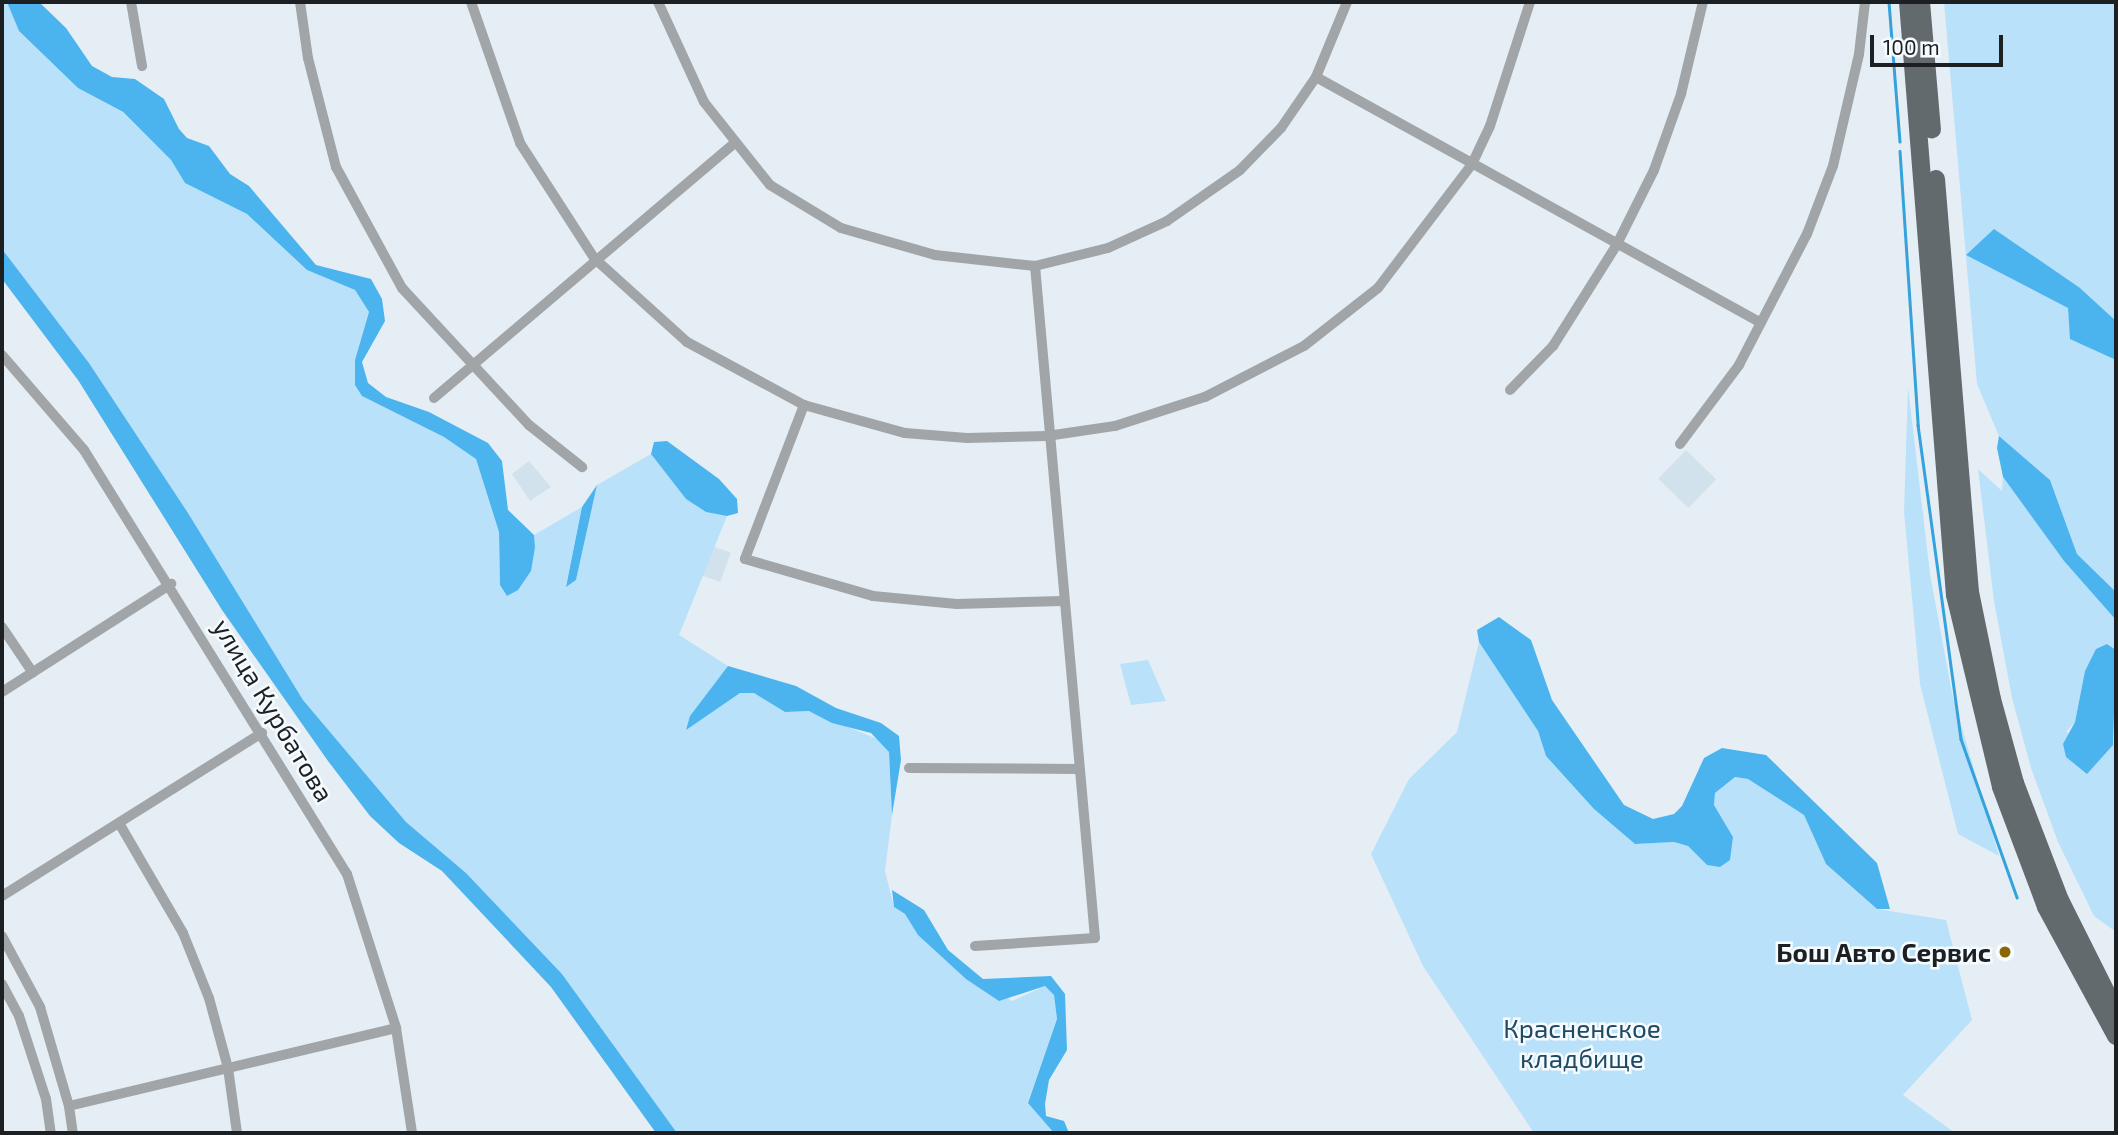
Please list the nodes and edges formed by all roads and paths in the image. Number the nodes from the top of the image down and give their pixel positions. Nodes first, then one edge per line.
1 (131, 2) edge
2 (300, 2) edge
3 (471, 2) edge
4 (657, 2) edge
5 (1346, 2) edge
6 (1530, 2) edge
7 (1703, 2) edge
8 (1865, 2) edge
9 (1908, 2) edge
10 (1922, 2) edge
11 (142, 66) dead end
12 (1316, 77) junction
13 (735, 144) junction
14 (1472, 164) junction
15 (1616, 246) junction
16 (594, 258) junction
17 (1034, 266) junction
18 (1761, 323) junction
19 (2, 355) edge
20 (470, 365) junction
21 (1510, 390) dead end
22 (434, 398) dead end
23 (804, 405) junction
24 (1047, 436) junction
25 (1679, 444) dead end
26 (582, 467) dead end
27 (171, 584) junction
28 (1062, 601) junction
29 (2, 627) edge
30 (33, 673) junction
31 (2, 692) edge
32 (262, 733) junction
33 (909, 768) dead end
34 (1078, 769) junction
35 (119, 823) junction
36 (2, 896) edge
37 (2, 936) edge
38 (975, 946) dead end
39 (2, 984) edge
40 (2116, 1012) edge
41 (396, 1028) junction
42 (2116, 1035) edge
43 (228, 1068) junction
44 (69, 1106) junction
45 (51, 1133) edge
46 (73, 1133) edge
47 (237, 1133) edge
48 (412, 1133) edge

1 - 11 street
2 - 20 street
3 - 16 street
4 - 13 street
5 - 12 street
6 - 14 street
7 - 15 street
8 - 18 street
9 - 42 main road
10 - 40 main road
12 - 14 street
12 - 17 street
13 - 16 street
13 - 17 street
14 - 15 street
14 - 24 street
15 - 18 street
15 - 21 street
16 - 20 street
16 - 23 street
17 - 24 street
18 - 25 street
19 - 27 street, улица Курбатова
20 - 22 street
20 - 26 street
23 - 24 street
23 - 28 street
24 - 28 street
27 - 30 street
27 - 32 street, улица Курбатова
28 - 34 street
29 - 30 street
30 - 31 street
32 - 35 street
32 - 41 street, улица Курбатова
33 - 34 street
34 - 38 street
35 - 36 street
35 - 43 street
37 - 44 street
39 - 45 street
41 - 43 street
41 - 48 street, улица Курбатова
43 - 44 street
43 - 47 street
44 - 46 street

